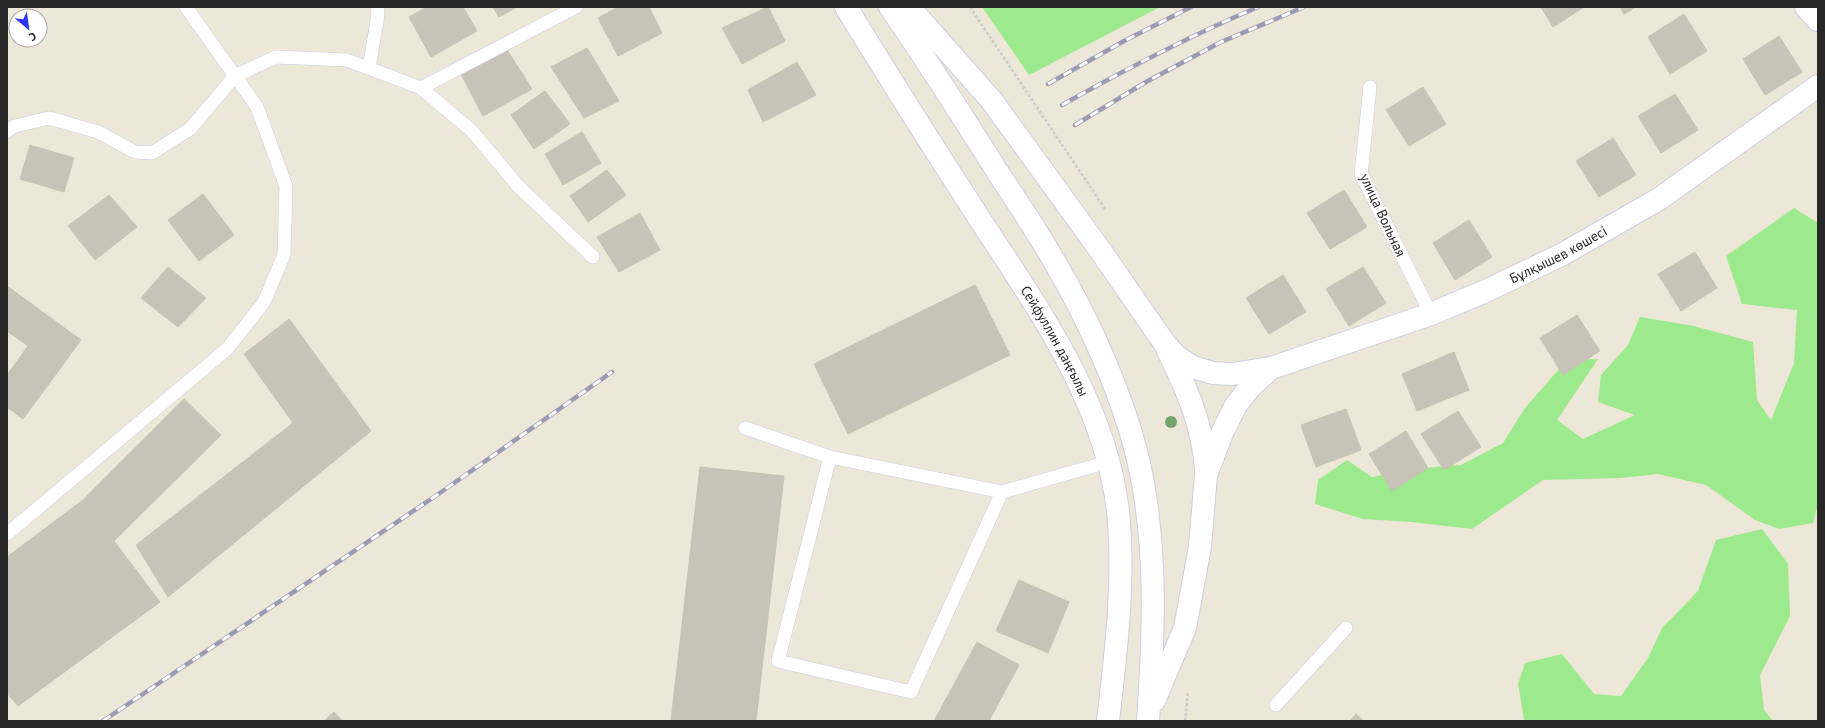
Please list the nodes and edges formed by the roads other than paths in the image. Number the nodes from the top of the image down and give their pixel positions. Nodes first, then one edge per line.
1 (186, 7) edge
2 (377, 7) edge
3 (576, 7) edge
4 (846, 7) edge
5 (890, 7) edge
6 (908, 7) edge
7 (1806, 7) edge
8 (1818, 20) edge
9 (369, 68) junction
10 (235, 76) junction
11 (1370, 86) dead end
12 (1818, 86) edge
13 (420, 88) junction
14 (7, 131) edge
15 (593, 257) dead end
16 (1431, 314) junction
17 (1165, 344) junction
18 (1271, 368) junction
19 (745, 428) dead end
20 (830, 457) junction
21 (1108, 462) junction
22 (1206, 475) junction
23 (1002, 492) junction
24 (7, 534) edge
25 (1346, 628) dead end
26 (1276, 705) dead end
27 (1148, 718) edge
28 (1108, 721) edge

1 - 10 lane
2 - 9 lane
3 - 13 lane
4 - 21 street, Сейфуллин даңғылы
5 - 27 street
6 - 17 street
7 - 8 street
9 - 10 lane
9 - 13 lane
10 - 14 lane
10 - 24 lane
11 - 16 lane, улица Вольная
12 - 16 street, Бұлқышев көшесі
13 - 15 lane
16 - 18 street, Бұлқышев көшесі
17 - 18 street
17 - 22 street
18 - 22 street
19 - 20 lane
20 - 23 lane
20 - 23 lane
21 - 23 lane
21 - 28 street, Сейфуллин даңғылы
22 - 27 street
25 - 26 lane

